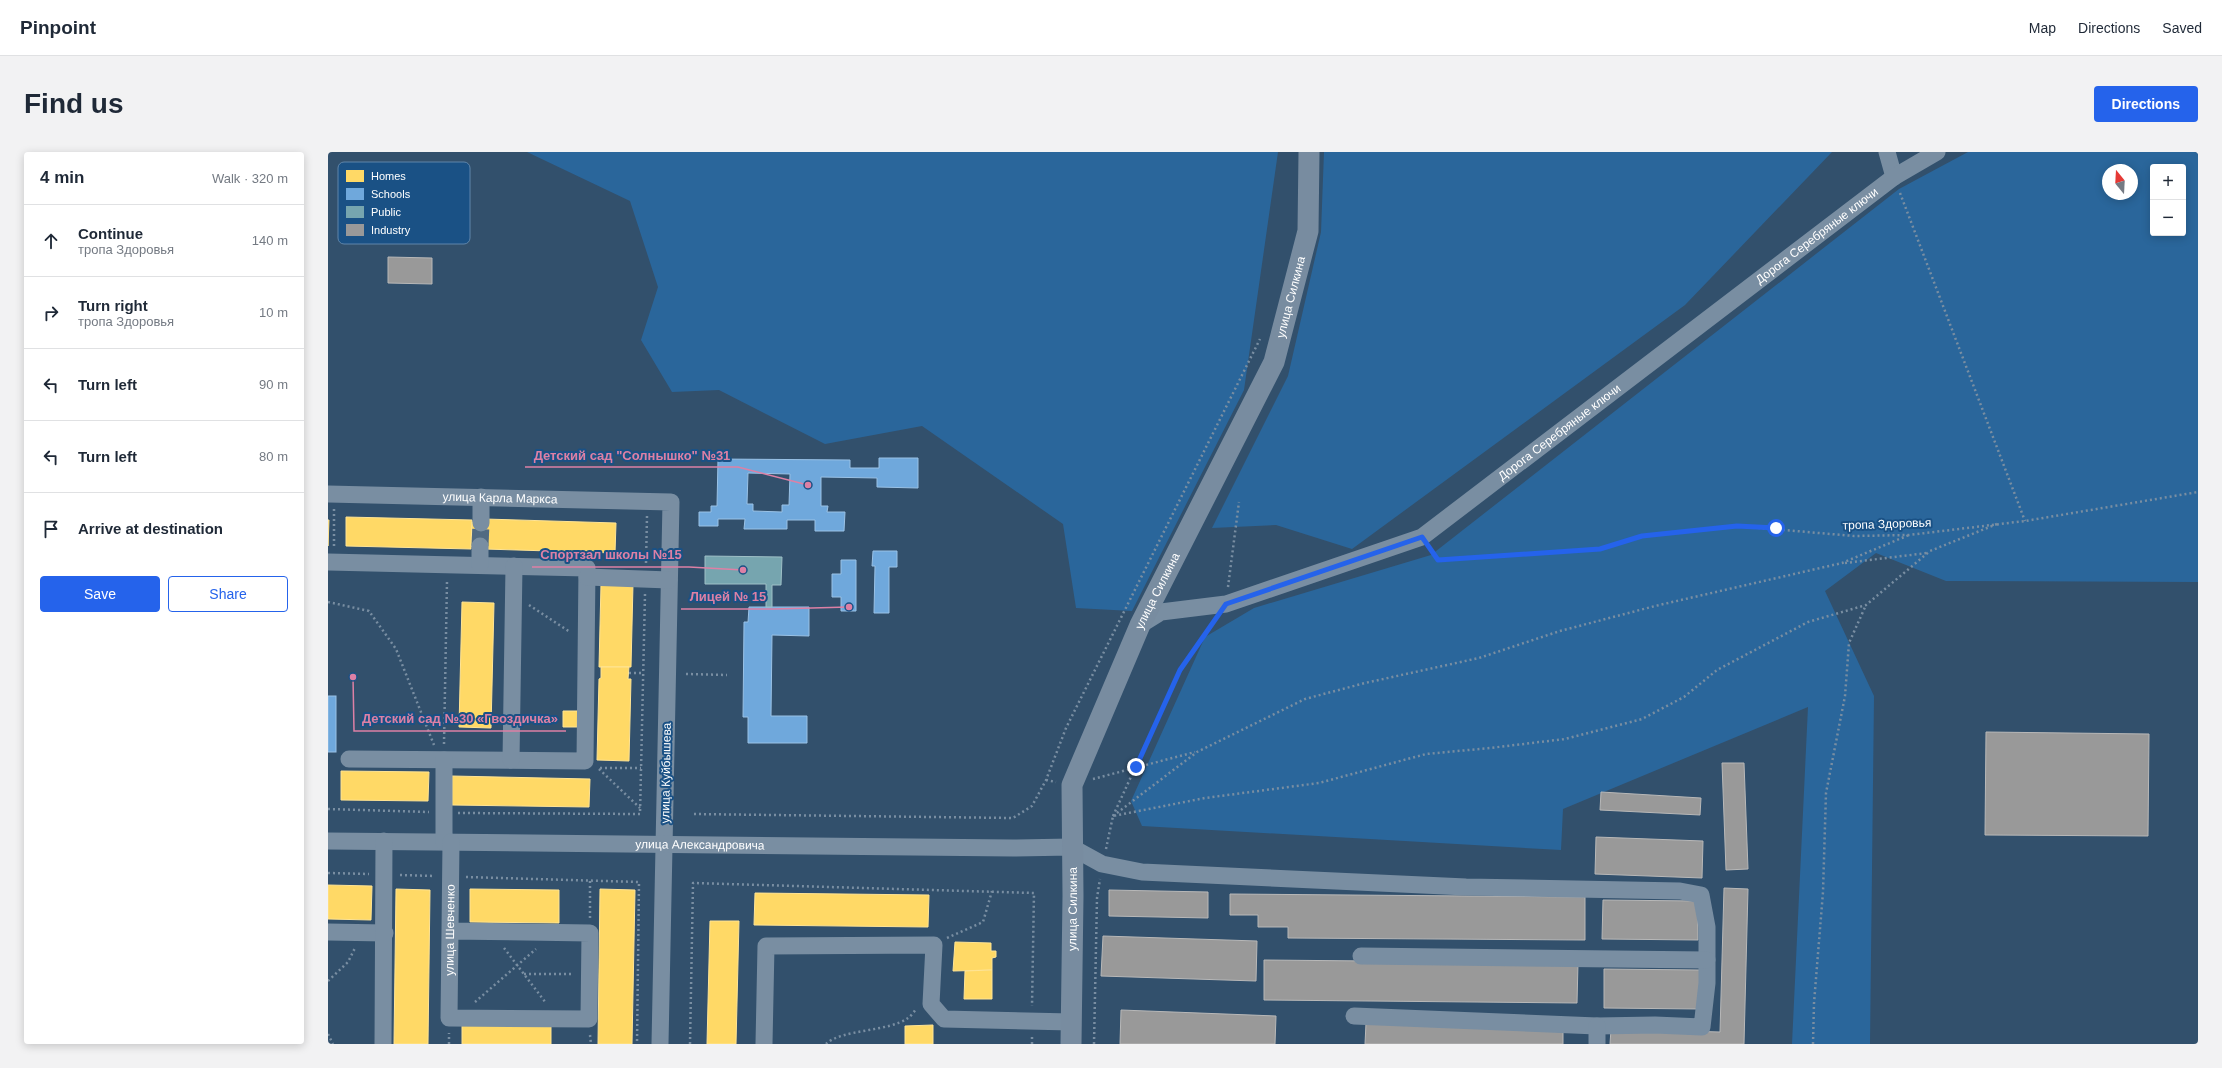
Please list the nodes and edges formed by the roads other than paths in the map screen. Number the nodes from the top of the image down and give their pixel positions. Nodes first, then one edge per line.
1 (1309, 152) edge
2 (1887, 152) edge
3 (1937, 152) edge
4 (1894, 177) junction
5 (481, 497) junction
6 (331, 500) edge
7 (671, 502) joint
8 (481, 523) tunnel mouth
9 (480, 546) tunnel mouth
10 (331, 562) edge
11 (480, 565) junction
12 (514, 566) junction
13 (587, 577) junction
14 (669, 580) junction
15 (1140, 625) junction
16 (444, 756) junction
17 (349, 759) dead end
18 (511, 760) junction
19 (328, 841) edge
20 (384, 841) junction
21 (447, 842) junction
22 (664, 845) junction
23 (1072, 847) junction
24 (328, 932) edge
25 (450, 932) junction
26 (385, 933) junction
27 (1362, 956) dead end
28 (1707, 960) junction
29 (1354, 1016) dead end
30 (1071, 1022) junction
31 (1597, 1026) junction
32 (384, 1044) edge
33 (660, 1044) edge
34 (764, 1044) edge
35 (1071, 1044) edge
36 (1597, 1044) edge

1 - 15 main road, улица Силкина
2 - 4 street
3 - 4 street, Дорога Серебряные ключи
4 - 15 street, Дорога Серебряные ключи
5 - 6 street, улица Карла Маркса
5 - 7 street, улица Карла Маркса
5 - 8 street
7 - 14 street, улица Куйбышева
9 - 11 street
10 - 11 street
11 - 12 street
12 - 13 street
12 - 18 street
13 - 14 street
13 - 18 street
14 - 22 street, улица Куйбышева
15 - 23 main road, улица Силкина
16 - 17 street
16 - 18 street
16 - 21 street, улица Шевченко
19 - 20 street, улица Александровича
20 - 21 street, улица Александровича
20 - 26 street
21 - 22 street, улица Александровича
21 - 25 street, улица Шевченко
22 - 23 street, улица Александровича
22 - 33 street, улица Куйбышева
23 - 28 street
23 - 30 main road, улица Силкина
24 - 26 street
25 - 25 street, улица Шевченко
26 - 32 street
27 - 28 street
28 - 31 street
29 - 31 street
30 - 34 street
30 - 35 main road, улица Силкина
31 - 36 street

